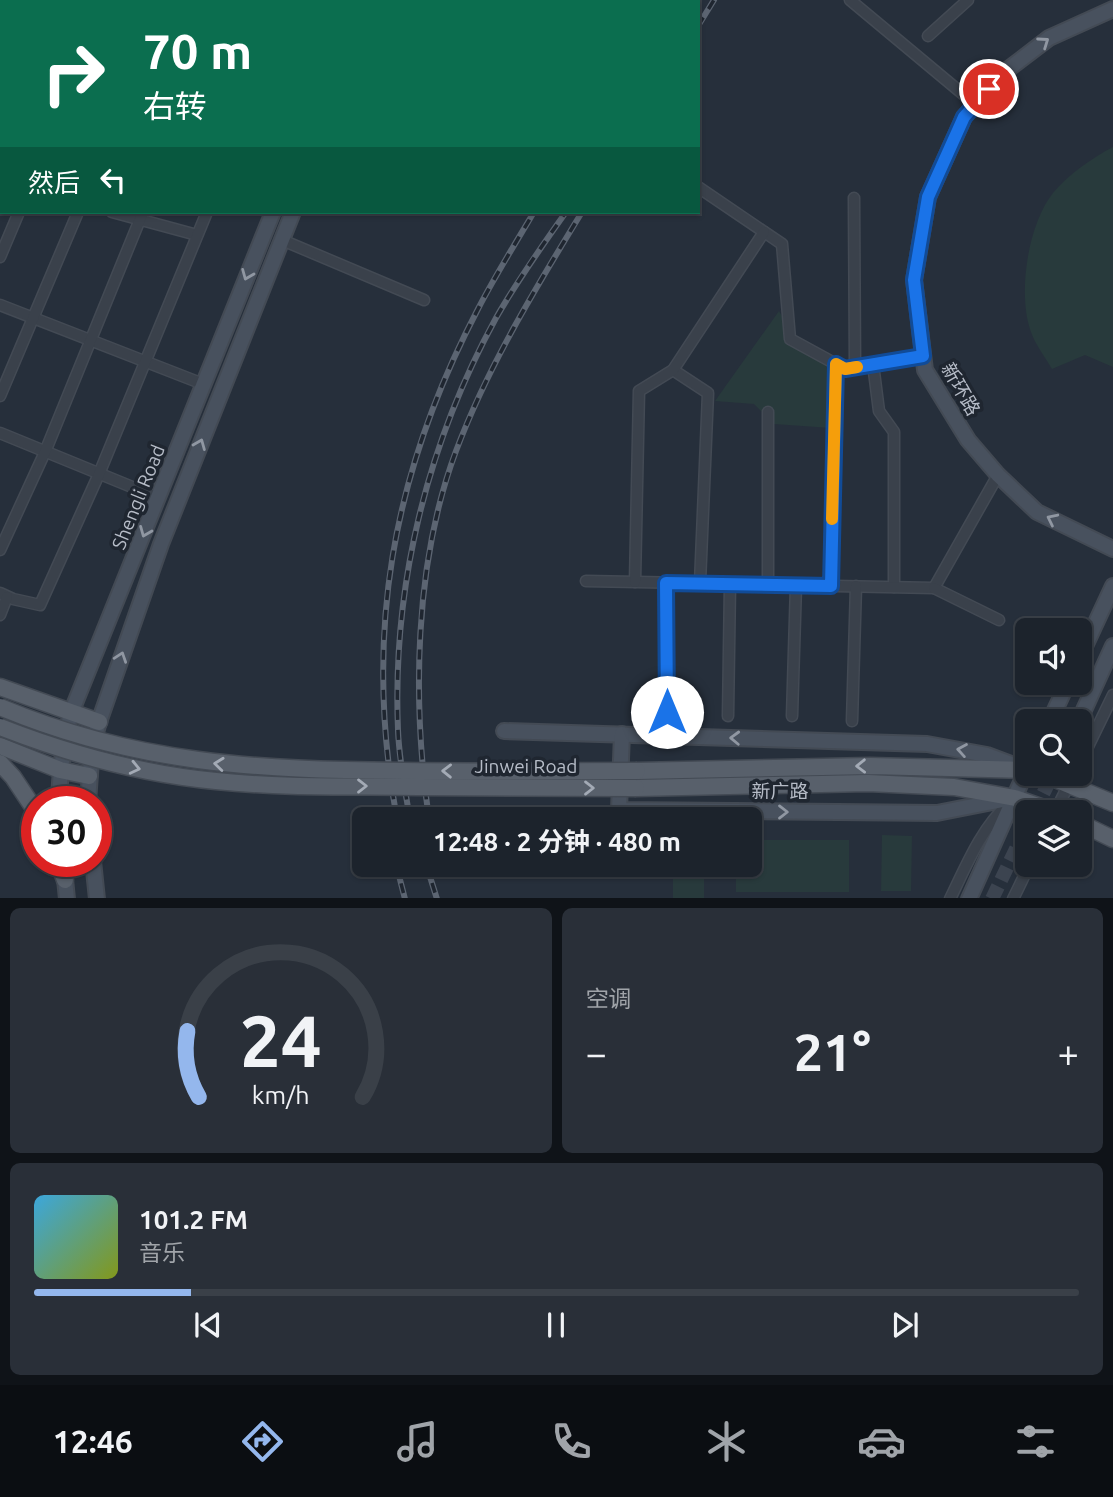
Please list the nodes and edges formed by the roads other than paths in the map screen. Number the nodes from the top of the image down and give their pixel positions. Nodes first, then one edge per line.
1 (850, 0) edge
2 (968, 0) edge
3 (1107, 0) edge
4 (1113, 9) edge
5 (928, 36) dead end
6 (976, 105) junction
7 (700, 188) edge
8 (855, 198) dead end
9 (18, 214) edge
10 (77, 214) edge
11 (206, 214) edge
12 (272, 214) edge
13 (292, 214) edge
14 (141, 216) edge
15 (764, 232) junction
16 (197, 235) junction
17 (282, 240) junction
18 (0, 255) edge
19 (424, 300) dead end
20 (0, 305) edge
21 (33, 318) junction
22 (90, 340) junction
23 (923, 356) junction
24 (145, 362) junction
25 (836, 364) junction
26 (873, 364) junction
27 (855, 367) junction
28 (673, 370) junction
29 (203, 384) junction
30 (0, 396) edge
31 (768, 412) dead end
32 (0, 433) edge
33 (45, 452) junction
34 (99, 474) junction
35 (998, 475) junction
36 (159, 498) junction
37 (1113, 549) edge
38 (0, 550) edge
39 (586, 581) dead end
40 (635, 582) junction
41 (666, 583) junction
42 (700, 583) junction
43 (730, 584) junction
44 (768, 584) junction
45 (796, 585) junction
46 (831, 586) junction
47 (856, 586) junction
48 (1113, 586) edge
49 (894, 587) junction
50 (934, 588) junction
51 (4, 595) edge
52 (0, 615) edge
53 (999, 620) dead end
54 (1092, 631) edge
55 (1113, 646) edge
56 (0, 687) edge
57 (1113, 695) edge
58 (0, 707) edge
59 (1084, 709) edge
60 (667, 712) dead end
61 (71, 713) junction
62 (728, 716) dead end
63 (792, 716) dead end
64 (852, 721) dead end
65 (99, 722) junction
66 (0, 727) edge
67 (504, 731) dead end
68 (622, 734) junction
69 (1092, 738) edge
70 (0, 746) edge
71 (34, 761) junction
72 (0, 762) edge
73 (1015, 765) edge
74 (1015, 769) edge
75 (60, 770) junction
76 (89, 776) junction
77 (60, 786) edge
78 (89, 786) edge
79 (1020, 786) edge
80 (1085, 786) edge
81 (21, 789) edge
82 (1015, 798) junction
83 (1021, 800) edge
84 (1113, 803) edge
85 (1092, 829) edge
86 (1113, 839) edge
87 (64, 877) edge
88 (95, 877) edge
89 (1024, 877) edge
90 (65, 880) joint
91 (67, 898) edge
92 (97, 898) edge
93 (950, 898) edge
94 (969, 898) edge
95 (1013, 898) edge

1 - 6 street
2 - 5 street
3 - 4 street
6 -> 4 street, 新环路
6 - 23 street, 新环路
7 - 15 street
8 - 27 street
9 - 18 street
10 - 21 street
11 - 16 street
12 -> 29 street, Shengli Road
13 - 17 street, Shengli Road
14 - 16 street
14 - 22 street
15 - 25 street
15 - 28 street
16 - 24 street
17 - 19 street
65 -> 17 street, Shengli Road
20 - 21 street
21 - 22 street
21 - 30 street
22 - 24 street
22 - 33 street
23 - 26 street
23 - 35 street, 新环路
24 - 29 street
24 - 34 street
25 - 27 street
25 - 46 street
26 - 27 street
26 - 49 street
28 - 40 street
28 - 42 street
29 - 36 street, Shengli Road
31 - 44 street
32 - 33 street
33 - 34 street
33 - 38 street
34 - 36 street
34 - 51 street
37 -> 35 street, 新环路
35 - 50 street
36 -> 61 street, Shengli Road
39 - 40 street
40 - 41 street
41 - 42 street
41 - 60 street
42 - 43 street
43 - 44 street
43 - 62 street
44 - 45 street
45 - 46 street
45 - 63 street
46 - 47 street
47 - 49 street
47 - 64 street
48 - 54 street
49 - 50 street
50 - 53 street
51 - 52 street
55 - 59 street
56 - 61 main road
57 - 69 street
74 -> 58 main road, Jinwei Road, bridge
61 - 65 main road
61 - 75 street, Shengli Road
65 - 76 street, Shengli Road
66 -> 82 main road, Jinwei Road, bridge
67 - 68 street
73 -> 68 street
68 -> 82 street, 新广路
70 - 71 main road
71 - 72 street
71 - 75 main road
72 - 81 main road
75 - 76 main road
75 - 77 street, Shengli Road
76 - 78 street, Shengli Road
79 - 82 street
80 - 84 main road
82 - 83 main road, Jinwei Road
82 - 93 street
82 - 94 street
85 - 86 main road
87 - 90 main road
88 - 92 street
89 - 95 street
90 - 91 street

